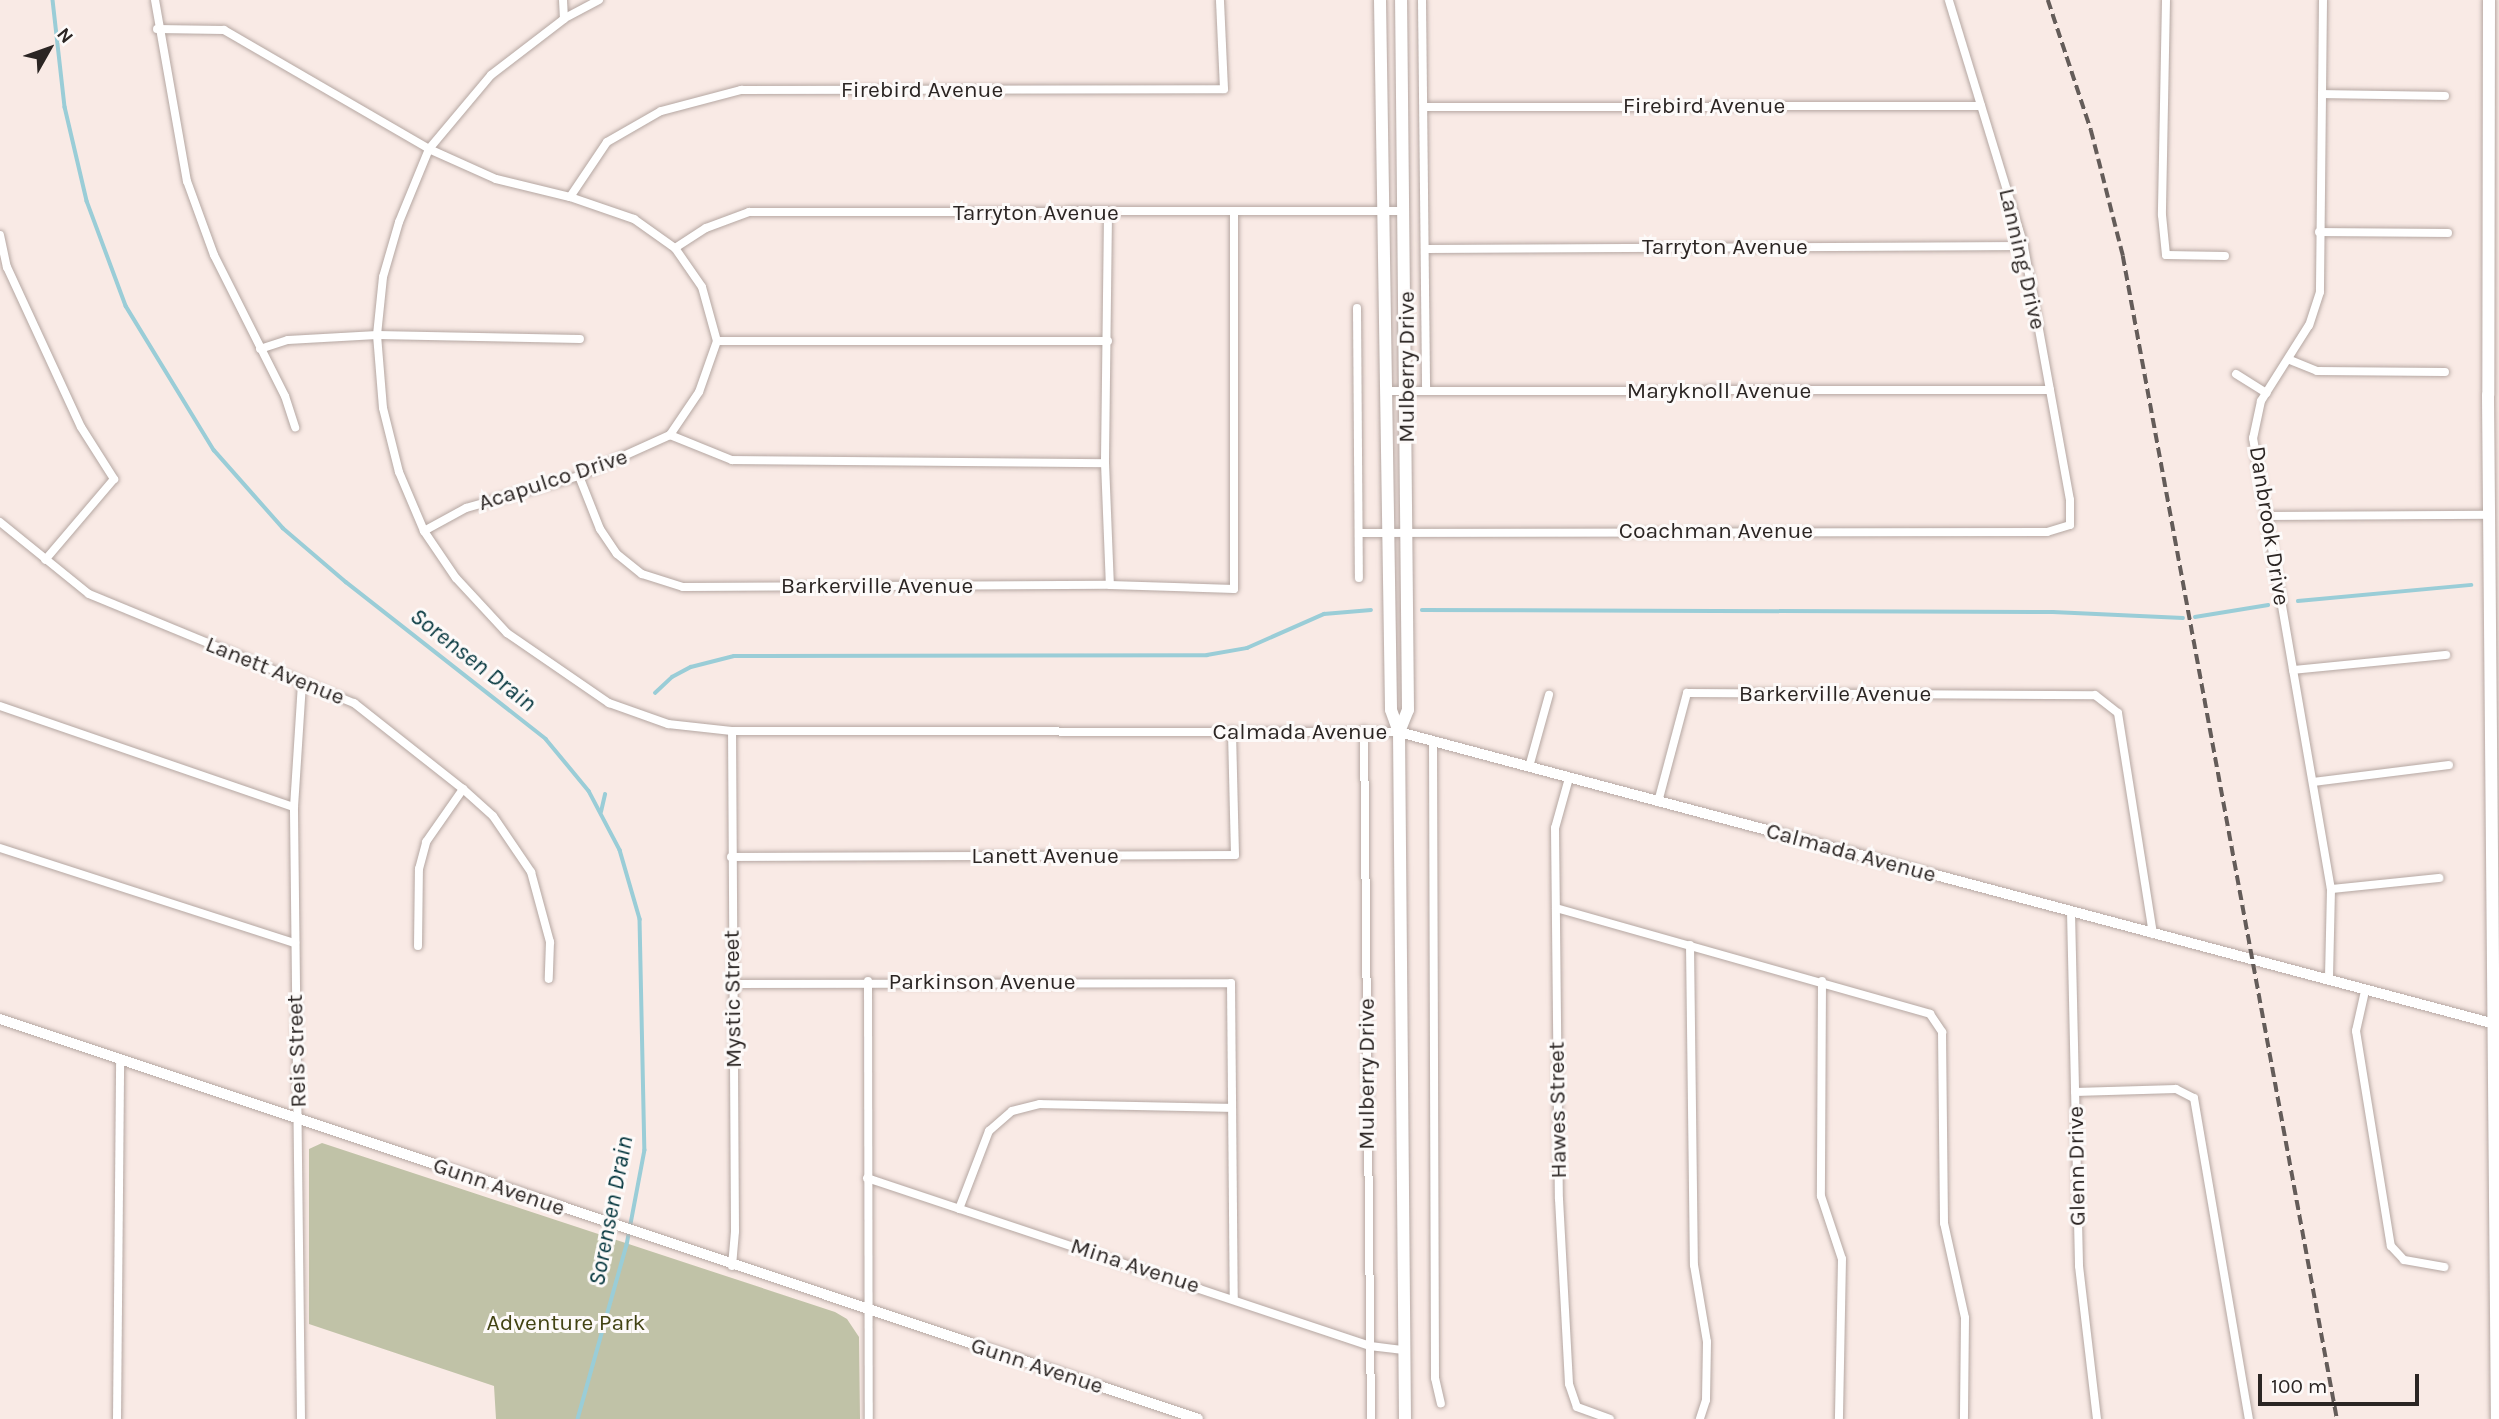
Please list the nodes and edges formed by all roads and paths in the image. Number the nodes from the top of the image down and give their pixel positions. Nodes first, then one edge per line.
1 (155, 0) edge
2 (563, 0) edge
3 (599, 0) edge
4 (1220, 0) edge
5 (1380, 0) edge
6 (1401, 0) edge
7 (1422, 0) edge
8 (1949, 0) edge
9 (2166, 0) edge
10 (2323, 0) edge
11 (2489, 0) edge
12 (564, 19) junction
13 (157, 29) junction
14 (2322, 94) junction
15 (2445, 96) dead end
16 (1981, 106) junction
17 (1426, 107) junction
18 (429, 149) junction
19 (570, 197) junction
20 (1384, 210) junction
21 (1406, 211) junction
22 (1108, 214) junction
23 (1234, 214) junction
24 (2319, 232) junction
25 (2448, 233) dead end
26 (0, 235) edge
27 (2024, 246) junction
28 (676, 248) junction
29 (1425, 249) junction
30 (2225, 256) dead end
31 (4, 268) edge
32 (1357, 308) dead end
33 (377, 335) junction
34 (580, 339) dead end
35 (717, 341) junction
36 (1108, 341) junction
37 (260, 349) junction
38 (2290, 359) junction
39 (2445, 372) dead end
40 (2236, 374) dead end
41 (2050, 390) junction
42 (1388, 391) junction
43 (1408, 391) junction
44 (1426, 391) junction
45 (2266, 393) junction
46 (295, 427) dead end
47 (670, 435) junction
48 (1105, 463) junction
49 (579, 476) junction
50 (2491, 515) junction
51 (2267, 516) junction
52 (0, 523) edge
53 (2070, 524) joint
54 (424, 531) junction
55 (1388, 531) junction
56 (1406, 531) junction
57 (1362, 533) junction
58 (45, 560) junction
59 (1359, 579) dead end
60 (1110, 585) junction
61 (2446, 655) dead end
62 (2293, 670) junction
63 (302, 684) junction
64 (1549, 695) dead end
65 (0, 706) edge
66 (1364, 730) junction
67 (732, 731) junction
68 (1231, 731) junction
69 (1399, 732) junction
70 (1433, 742) junction
71 (2449, 765) dead end
72 (1529, 767) junction
73 (1569, 778) junction
74 (2313, 782) junction
75 (463, 789) junction
76 (1658, 802) junction
77 (294, 807) junction
78 (0, 848) edge
79 (731, 856) junction
80 (2439, 878) dead end
81 (2331, 889) junction
82 (1556, 908) junction
83 (2071, 912) junction
84 (2153, 934) junction
85 (295, 943) junction
86 (1690, 945) junction
87 (418, 946) dead end
88 (549, 979) dead end
89 (2329, 980) junction
90 (867, 981) junction
91 (1822, 981) junction
92 (734, 984) junction
93 (2365, 991) junction
94 (0, 1019) edge
95 (2496, 1025) edge
96 (120, 1060) junction
97 (2075, 1092) junction
98 (1232, 1108) junction
99 (300, 1119) junction
100 (867, 1178) junction
101 (959, 1209) junction
102 (732, 1266) junction
103 (2444, 1267) dead end
104 (1234, 1298) junction
105 (869, 1311) junction
106 (1370, 1346) junction
107 (1404, 1350) junction
108 (1441, 1404) dead end
109 (117, 1419) edge
110 (301, 1419) edge
111 (869, 1419) edge
112 (1198, 1419) edge
113 (1371, 1419) edge
114 (1405, 1419) edge
115 (1610, 1419) edge
116 (1700, 1419) edge
117 (1839, 1419) edge
118 (1964, 1419) edge
119 (2097, 1419) edge
120 (2249, 1419) edge
121 (2497, 1419) edge

1 - 13 street
2 - 12 street
3 - 12 street, Calmada Avenue
4 - 19 street, Firebird Avenue
5 - 20 main road, Mulberry Drive
6 - 21 main road, Mulberry Drive
7 - 17 street
8 - 16 street, Lanning Drive
9 - 30 street
10 - 14 street, Danbrook Drive
11 - 50 main road
12 - 18 street, Calmada Avenue
13 - 18 street
13 - 37 street
14 - 15 street
14 - 24 street, Danbrook Drive
16 - 17 street, Firebird Avenue
16 - 27 street, Lanning Drive
17 - 29 street
18 - 19 street
18 - 33 street, Calmada Avenue
19 - 28 street
20 - 21 street, Tarryton Avenue
20 - 23 street, Tarryton Avenue
20 - 42 main road, Mulberry Drive
21 - 43 main road, Mulberry Drive
22 - 23 street, Tarryton Avenue
22 - 28 street, Tarryton Avenue
22 - 36 street
23 - 60 street, Barkerville Avenue
24 - 25 street
24 - 38 street, Danbrook Drive
26 - 31 street
27 - 29 street, Tarryton Avenue
27 - 41 street, Lanning Drive
28 - 35 street
29 - 44 street
31 - 58 street
32 - 57 street
33 - 34 street
33 - 37 street
33 - 54 street, Calmada Avenue
35 - 36 street
35 - 47 street
36 - 48 street
37 - 46 street
38 - 39 street
38 - 45 street, Danbrook Drive
40 - 45 street
41 - 44 street, Maryknoll Avenue
41 - 53 street, Lanning Drive
42 - 43 street, Maryknoll Avenue
42 - 55 main road, Mulberry Drive
43 - 44 street, Maryknoll Avenue
43 - 56 main road, Mulberry Drive
45 - 51 street, Danbrook Drive
47 - 48 street
47 - 49 street, Acapulco Drive
48 - 60 street
49 - 54 street, Acapulco Drive
49 - 60 street, Barkerville Avenue
50 - 51 street
50 - 95 main road
51 - 62 street, Danbrook Drive
52 - 58 street, Lanett Avenue
53 - 56 street, Coachman Avenue
54 - 67 street, Calmada Avenue
55 - 56 street, Coachman Avenue
55 - 57 street, Coachman Avenue
55 - 69 main road, Mulberry Drive
56 - 69 main road, Mulberry Drive
57 - 59 street
58 - 63 street, Lanett Avenue
61 - 62 street
62 - 74 street, Danbrook Drive
63 - 75 street, Lanett Avenue
63 - 77 street, Reis Street
64 - 72 street
65 - 77 street
66 - 68 street, Calmada Avenue
66 - 69 street, Calmada Avenue
66 - 106 street, Mulberry Drive
67 - 68 street, Calmada Avenue
67 - 79 street, Mystic Street
68 - 79 street, Lanett Avenue
69 - 70 street, Calmada Avenue
69 - 107 main road, Mulberry Drive
70 - 72 street, Calmada Avenue
70 - 108 street
71 - 74 street
72 - 73 street, Calmada Avenue
73 - 76 street, Calmada Avenue
73 - 82 street, Hawes Street
74 - 81 street, Danbrook Drive
75 - 87 street
75 - 88 street, Lanett Avenue
76 - 83 street, Calmada Avenue
76 - 84 street, Barkerville Avenue
77 - 85 street, Reis Street
78 - 85 street
79 - 92 street, Mystic Street
80 - 81 street
81 - 89 street, Danbrook Drive
82 - 86 street
82 - 115 street, Hawes Street
83 - 84 street, Calmada Avenue
83 - 97 street, Glenn Drive
84 - 89 street, Calmada Avenue
85 - 99 street, Reis Street
86 - 91 street
86 - 116 street
89 - 93 street, Calmada Avenue
90 - 92 street, Parkinson Avenue
90 - 98 street, Parkinson Avenue
90 - 100 street
91 - 117 street
91 - 118 street
92 - 102 street, Mystic Street
93 - 95 street, Calmada Avenue
93 - 103 street
94 - 96 street, Gunn Avenue
95 - 121 main road
96 - 99 street, Gunn Avenue
96 - 109 street
97 - 119 street, Glenn Drive
97 - 120 street
98 - 101 street
98 - 104 street
99 - 102 street, Gunn Avenue
99 - 110 street, Reis Street
100 - 101 street, Mina Avenue
100 - 105 street
101 - 104 street, Mina Avenue
102 - 105 street, Gunn Avenue
104 - 106 street, Mina Avenue
105 - 111 street
105 - 112 street, Gunn Avenue
106 - 107 street, Mina Avenue
106 - 113 street, Mulberry Drive
107 - 114 main road, Mulberry Drive

